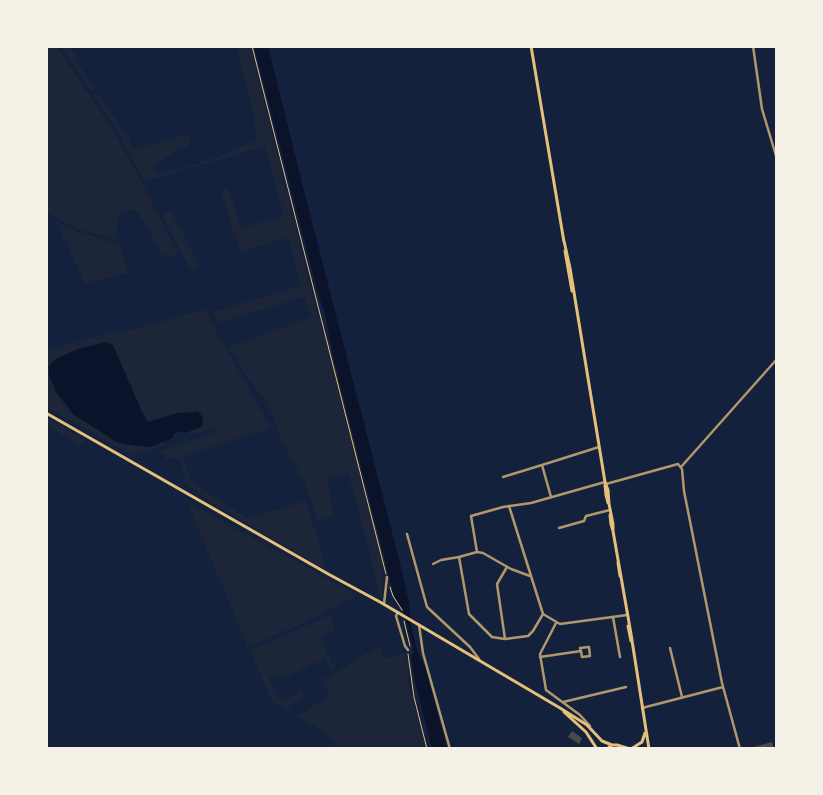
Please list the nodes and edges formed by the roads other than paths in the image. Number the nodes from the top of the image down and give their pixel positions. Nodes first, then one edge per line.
1 (531, 46) edge
2 (753, 46) edge
3 (777, 159) edge
4 (777, 359) edge
5 (46, 413) edge
6 (600, 447) junction
7 (542, 465) junction
8 (680, 466) junction
9 (503, 477) dead end
10 (605, 483) junction
11 (552, 497) junction
12 (509, 506) junction
13 (610, 510) junction
14 (559, 528) dead end
15 (408, 534) dead end
16 (477, 552) junction
17 (459, 557) junction
18 (434, 564) dead end
19 (507, 567) junction
20 (530, 576) junction
21 (387, 577) road end
22 (384, 604) junction
23 (398, 612) junction
24 (543, 614) junction
25 (627, 615) junction
26 (614, 617) junction
27 (556, 623) junction
28 (419, 625) junction
29 (506, 639) junction
30 (670, 648) dead end
31 (408, 650) road end
32 (581, 651) junction
33 (540, 658) junction
34 (620, 658) dead end
35 (480, 661) junction
36 (626, 687) dead end
37 (724, 687) junction
38 (682, 698) junction
39 (562, 702) junction
40 (560, 708) junction
41 (642, 708) junction
42 (592, 730) junction
43 (646, 732) junction
44 (602, 741) junction
45 (595, 744) junction
46 (612, 745) junction
47 (450, 749) edge
48 (597, 749) edge
49 (607, 749) edge
50 (630, 749) edge
51 (649, 749) edge
52 (740, 749) edge

1 - 6 main road
2 - 3 street
4 - 8 street
5 - 22 main road
6 - 7 street
6 - 10 main road
7 - 9 street
7 - 11 street
8 - 10 street
8 - 37 street
10 - 11 street
10 - 13 main road
11 - 12 street
12 - 16 street
12 - 20 street
13 - 14 street
13 - 25 main road
15 - 35 street
16 - 17 street
16 - 19 street
17 - 18 street
17 - 29 street
19 - 20 street
19 - 29 street
20 - 24 street
21 - 22 street
22 - 23 main road
23 - 28 main road
23 - 31 street
24 - 27 street
24 - 29 street
25 - 26 street
25 - 41 main road
26 - 27 street
26 - 34 street
27 - 33 street
28 - 35 main road
28 - 47 street
30 - 38 street
32 - 32 street
32 - 33 street
33 - 39 street
35 - 40 main road
36 - 39 street
37 - 38 street
37 - 52 street
38 - 41 street
39 - 42 street
40 - 42 main road
40 - 45 main road
41 - 43 main road
42 - 44 main road
43 - 50 main road
43 - 51 main road
44 - 45 main road
44 - 46 main road
45 - 48 main road
46 - 49 main road
46 - 50 main road

